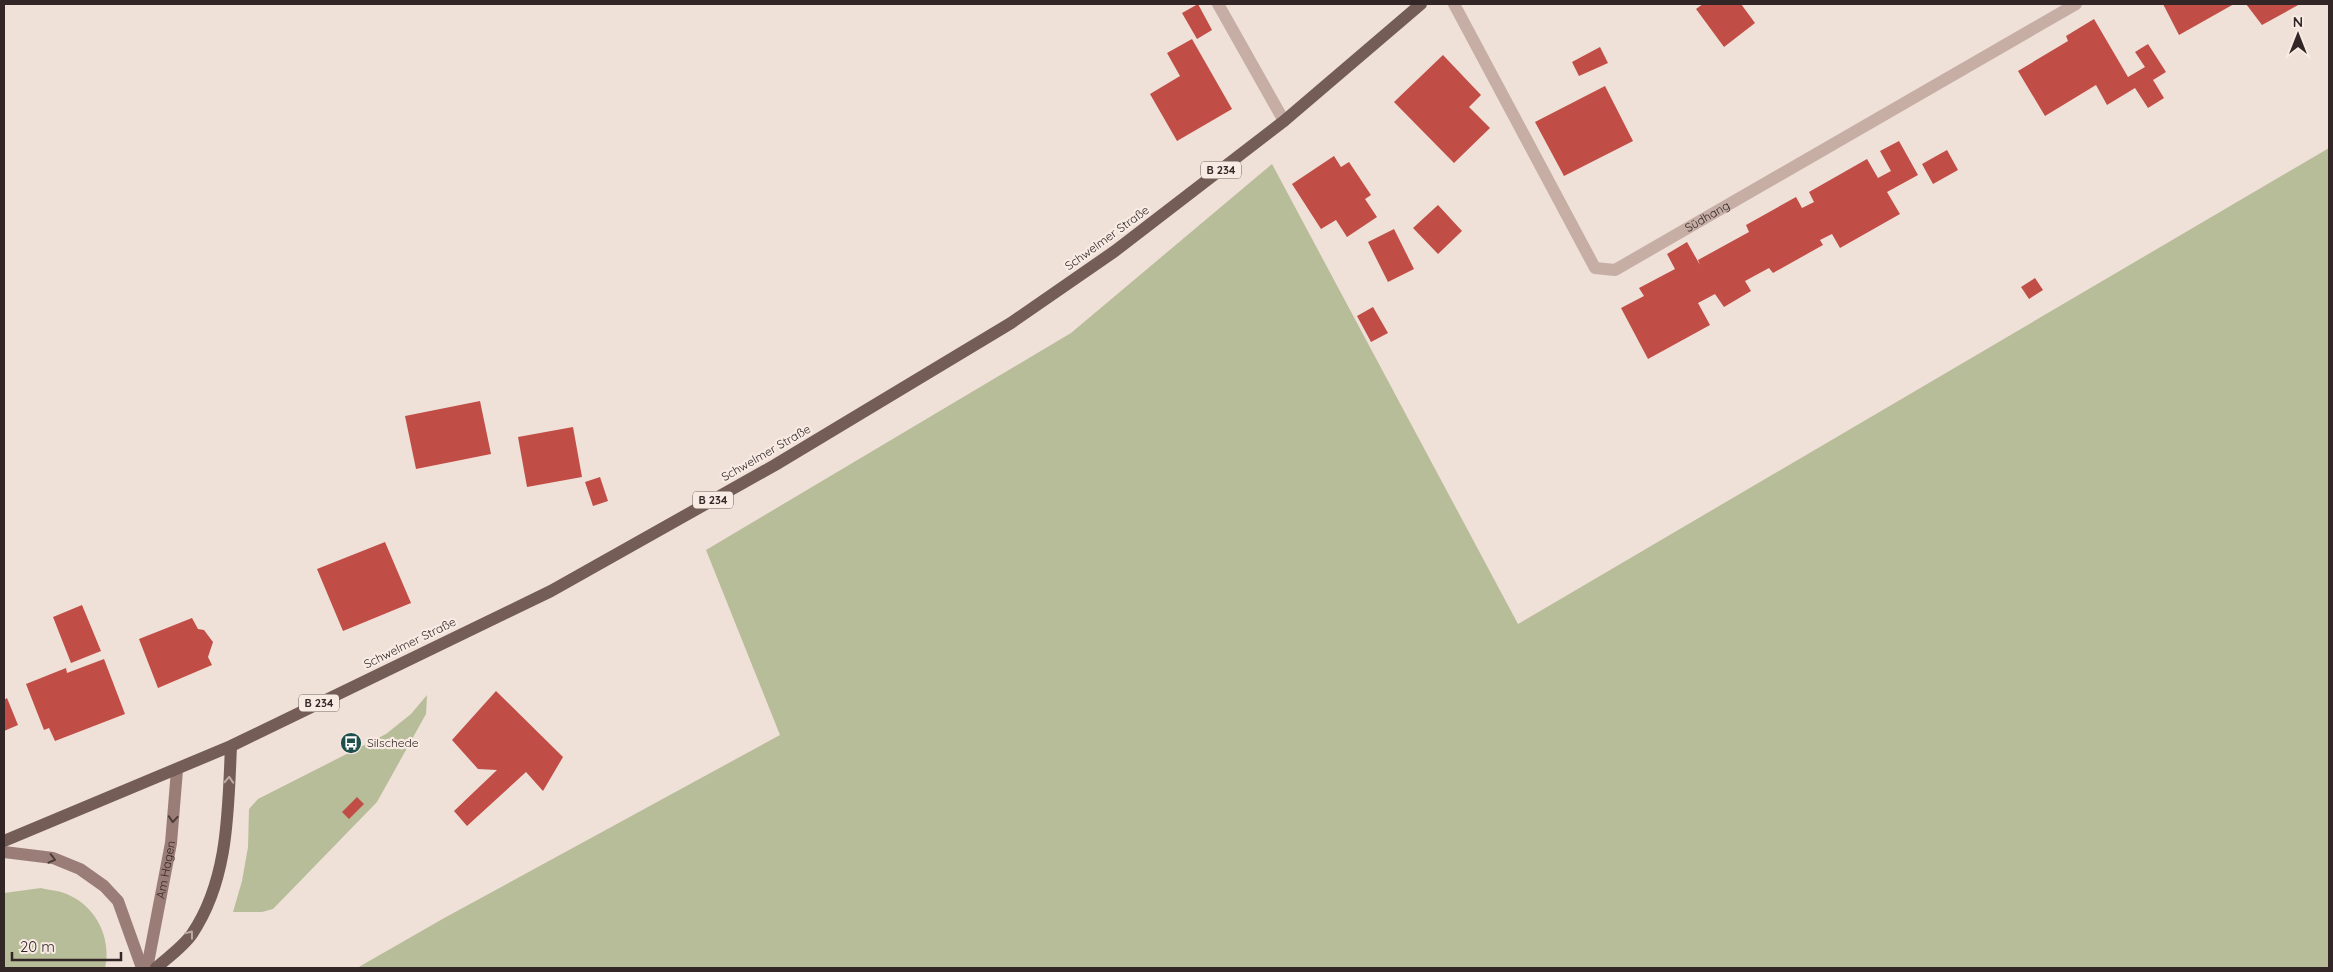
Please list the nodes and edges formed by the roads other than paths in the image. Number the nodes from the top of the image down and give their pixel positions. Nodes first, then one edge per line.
1 (1218, 4) edge
2 (1421, 4) edge
3 (1454, 4) edge
4 (2076, 4) edge
5 (1284, 121) junction
6 (231, 746) junction
7 (177, 770) junction
8 (4, 841) edge
9 (4, 852) edge
10 (142, 968) edge
11 (147, 968) edge
12 (156, 968) edge

1 - 5 street
2 - 5 main road, Schwelmer Straße / B 234
3 - 4 street, Südhang
5 - 6 main road, Schwelmer Straße / B 234
6 - 7 main road, Schwelmer Straße / B 234
12 -> 6 main road
7 - 8 main road, Schwelmer Straße / B 234
7 -> 11 main road, Am Hagen
9 -> 10 main road

